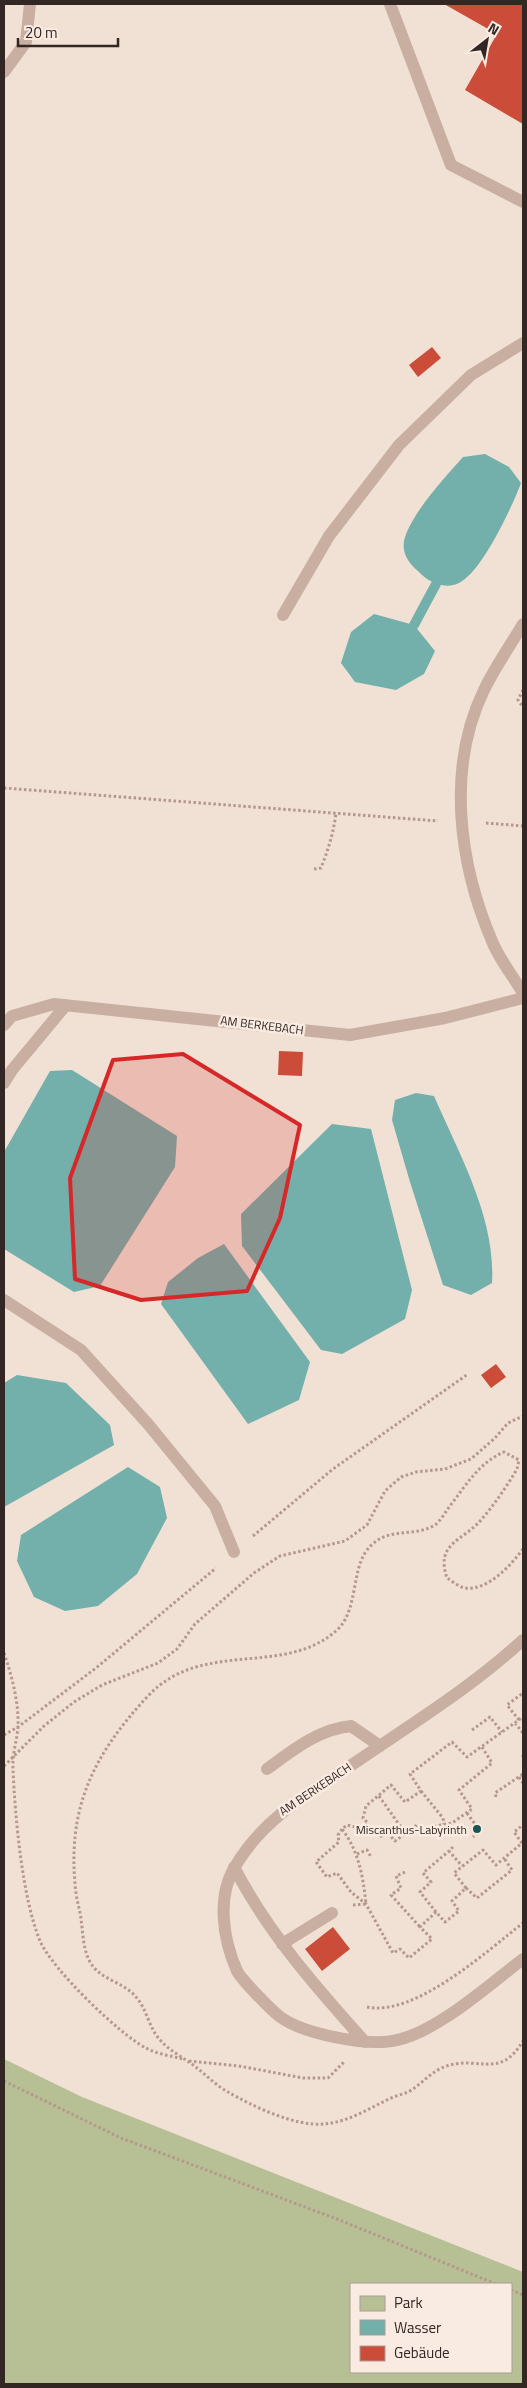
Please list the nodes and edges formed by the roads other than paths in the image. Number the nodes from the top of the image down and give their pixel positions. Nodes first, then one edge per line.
1 (30, 4) edge
2 (390, 4) edge
3 (4, 72) edge
4 (523, 202) edge
5 (523, 343) edge
6 (282, 615) dead end
7 (523, 624) edge
8 (523, 993) edge
9 (523, 998) edge
10 (66, 1005) junction
11 (4, 1025) edge
12 (4, 1083) edge
13 (4, 1300) edge
14 (234, 1552) dead end
15 (523, 1640) edge
16 (380, 1746) junction
17 (267, 1769) dead end
18 (234, 1867) junction
19 (332, 1913) road end
20 (282, 1944) junction
21 (523, 1959) edge
22 (364, 2042) junction

1 - 3 lane
2 - 4 lane
5 - 6 lane
7 - 8 lane
9 - 10 lane, AM BERKEBACH
10 - 11 lane, AM BERKEBACH
10 - 12 lane
13 - 14 lane
15 - 16 lane, AM BERKEBACH
16 - 17 lane
16 - 18 lane, AM BERKEBACH
18 - 20 lane
18 - 22 lane, AM BERKEBACH
19 - 20 lane
20 - 22 lane
21 - 22 lane, AM BERKEBACH

